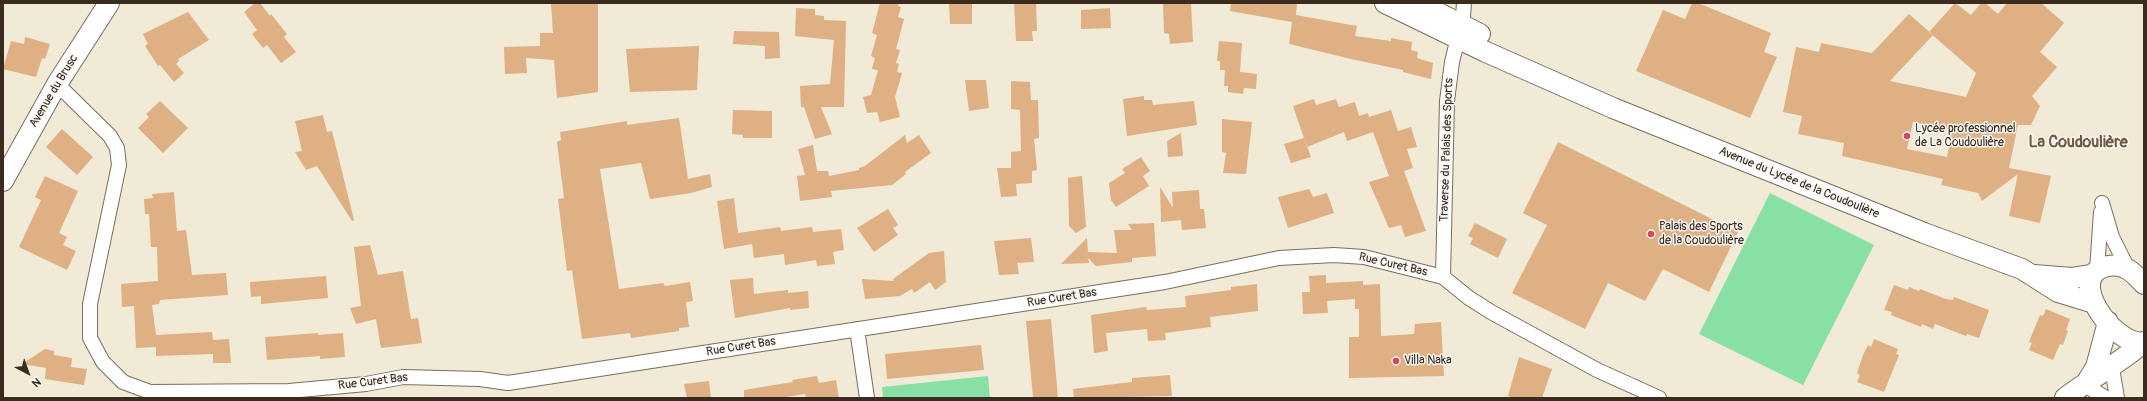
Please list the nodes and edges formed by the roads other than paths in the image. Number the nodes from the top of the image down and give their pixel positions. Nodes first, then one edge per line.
1 (109, 3) edge
2 (1385, 3) edge
3 (1419, 3) edge
4 (1464, 3) edge
5 (1459, 31) junction
6 (57, 84) junction
7 (3, 181) edge
8 (2127, 268) junction
9 (2094, 272) junction
10 (2034, 275) junction
11 (1443, 277) junction
12 (2144, 284) edge
13 (2094, 303) junction
14 (2108, 322) junction
15 (857, 329) junction
16 (2143, 342) edge
17 (2112, 368) junction
18 (2078, 390) edge
19 (867, 398) edge
20 (1659, 398) edge
21 (2106, 398) edge
22 (2117, 398) edge

1 - 6 street, Avenue du Brusc
2 - 5 street, Avenue du Lycée de la Coudoulière
3 - 5 street, Avenue du Lycée de la Coudoulière
4 - 5 street
5 - 10 street, Avenue du Lycée de la Coudoulière
5 - 11 street, Traverse du Palais des Sports
6 - 7 street, Avenue du Brusc
6 - 15 street, Rue Curet Bas
8 - 9 street, Avenue du Lycée de la Coudoulière
8 - 9 street
8 - 12 street
9 - 10 street, Avenue du Lycée de la Coudoulière
9 - 13 street
10 - 13 street, Avenue du Lycée de la Coudoulière
11 - 15 street, Rue Curet Bas
11 - 20 street, Rue Curet Bas
13 - 14 street
14 - 16 street
14 - 18 street
15 - 19 street
16 - 17 street
17 - 18 street
17 - 22 street
18 - 21 street

